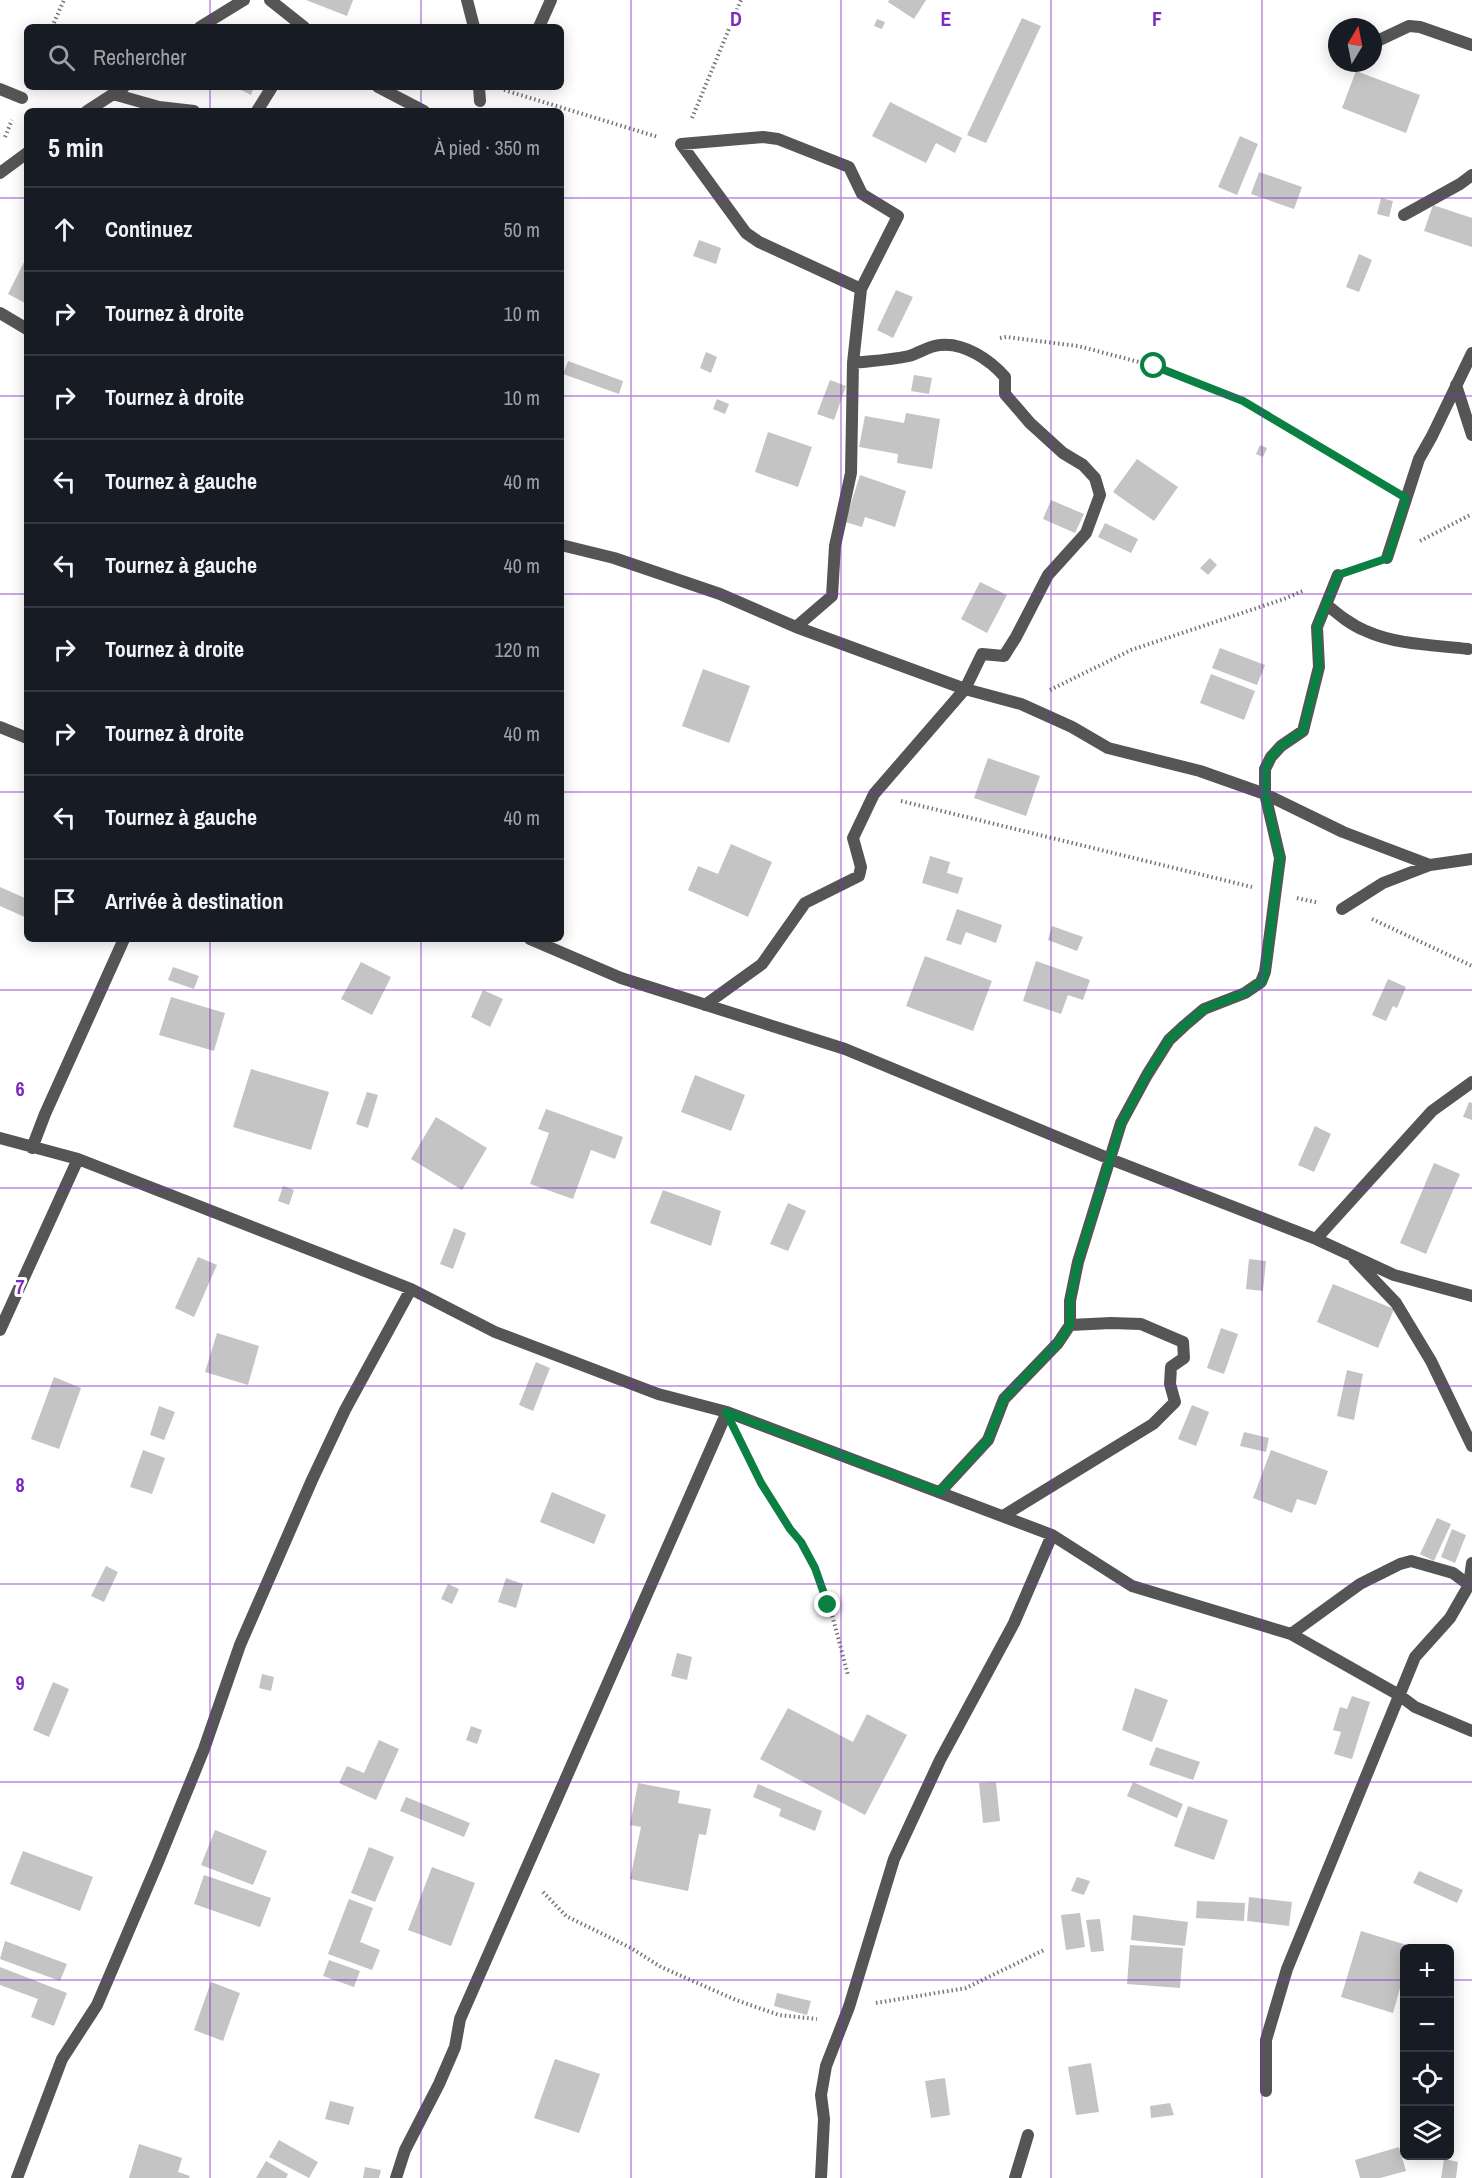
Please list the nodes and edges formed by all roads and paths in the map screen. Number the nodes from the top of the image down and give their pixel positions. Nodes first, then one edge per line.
1 (64, 0) edge
2 (244, 0) edge
3 (270, 0) edge
4 (467, 0) edge
5 (551, 0) edge
6 (741, 0) edge
7 (53, 24) edge
8 (205, 24) edge
9 (299, 24) edge
10 (473, 24) edge
11 (540, 24) edge
12 (1382, 39) edge
13 (1472, 45) edge
14 (0, 89) edge
15 (118, 90) edge
16 (270, 90) edge
17 (384, 90) edge
18 (479, 90) edge
19 (505, 90) edge
20 (112, 93) junction
21 (22, 98) dead end
22 (480, 101) dead end
23 (91, 108) edge
24 (168, 108) edge
25 (259, 108) edge
26 (418, 108) edge
27 (564, 108) edge
28 (564, 108) edge
29 (681, 144) junction
30 (24, 155) edge
31 (0, 173) edge
32 (1472, 175) edge
33 (1404, 215) dead end
34 (861, 289) junction
35 (0, 313) edge
36 (24, 327) edge
37 (995, 339) dead end
38 (1472, 353) edge
39 (853, 363) junction
40 (1456, 385) junction
41 (1472, 435) edge
42 (1406, 498) junction
43 (1472, 514) edge
44 (564, 546) edge
45 (1388, 558) joint
46 (1338, 575) joint
47 (1327, 605) junction
48 (796, 627) junction
49 (1468, 650) dead end
50 (965, 689) junction
51 (1021, 704) junction
52 (0, 727) edge
53 (24, 737) edge
54 (874, 794) junction
55 (1265, 794) junction
56 (1472, 859) edge
57 (1430, 864) junction
58 (1277, 894) junction
59 (1342, 909) junction
60 (123, 942) edge
61 (537, 942) edge
62 (1472, 966) edge
63 (705, 1005) junction
64 (1472, 1082) edge
65 (0, 1138) edge
66 (32, 1148) junction
67 (1110, 1159) junction
68 (78, 1160) junction
69 (1316, 1239) junction
70 (1349, 1253) junction
71 (411, 1289) junction
72 (1472, 1296) edge
73 (1070, 1325) junction
74 (0, 1330) edge
75 (726, 1412) junction
76 (1472, 1446) edge
77 (940, 1492) junction
78 (1003, 1516) junction
79 (1052, 1535) junction
80 (1472, 1563) edge
81 (1469, 1586) junction
82 (1291, 1634) junction
83 (848, 1675) dead end
84 (1399, 1695) junction
85 (1472, 1731) edge
86 (526, 1870) junction
87 (1044, 1950) dead end
88 (849, 2007) junction
89 (1266, 2091) dead end
90 (1028, 2135) dead end
91 (17, 2178) edge
92 (396, 2178) edge
93 (821, 2178) edge
94 (1015, 2178) edge

1 - 7 path
2 - 8 street
3 - 9 street
4 - 10 street
5 - 11 street
6 - 29 path
12 - 13 street
14 - 21 street
15 - 20 street
16 - 25 street
17 - 26 street
18 - 22 street
19 - 27 path
20 - 23 street
20 - 24 street
28 - 29 path
29 - 34 street
29 - 34 street
30 - 31 street
32 - 33 street
34 - 39 street
35 - 36 street
37 - 42 path
38 - 40 street
39 - 48 street
39 - 50 street
40 - 41 street
40 - 42 street
42 - 45 street
43 - 45 path
44 - 48 street
46 - 47 street
46 - 51 path
47 - 49 street
47 - 55 street
48 - 50 street
50 - 51 street
50 - 54 street
51 - 55 street
52 - 53 street
54 - 58 path
54 - 63 street
55 - 57 street
55 - 58 street
56 - 57 street
57 - 59 street
58 - 59 path
58 - 67 street
59 - 62 path
60 - 66 street
61 - 63 street
63 - 67 street
64 - 69 street
65 - 66 street
66 - 68 street
67 - 69 street
67 - 73 street
68 - 71 street
68 - 74 street
69 - 70 street
70 - 72 street
70 - 76 street
71 - 75 street
71 - 91 street
73 - 77 street
73 - 78 street
75 - 77 street
75 - 83 path
75 - 86 street
77 - 78 street
78 - 79 street
79 - 82 street
79 - 88 street
80 - 81 street
81 - 82 street
81 - 84 street
82 - 84 street
84 - 85 street
84 - 89 street
86 - 88 path
86 - 92 street
87 - 88 path
88 - 93 street
90 - 94 street

